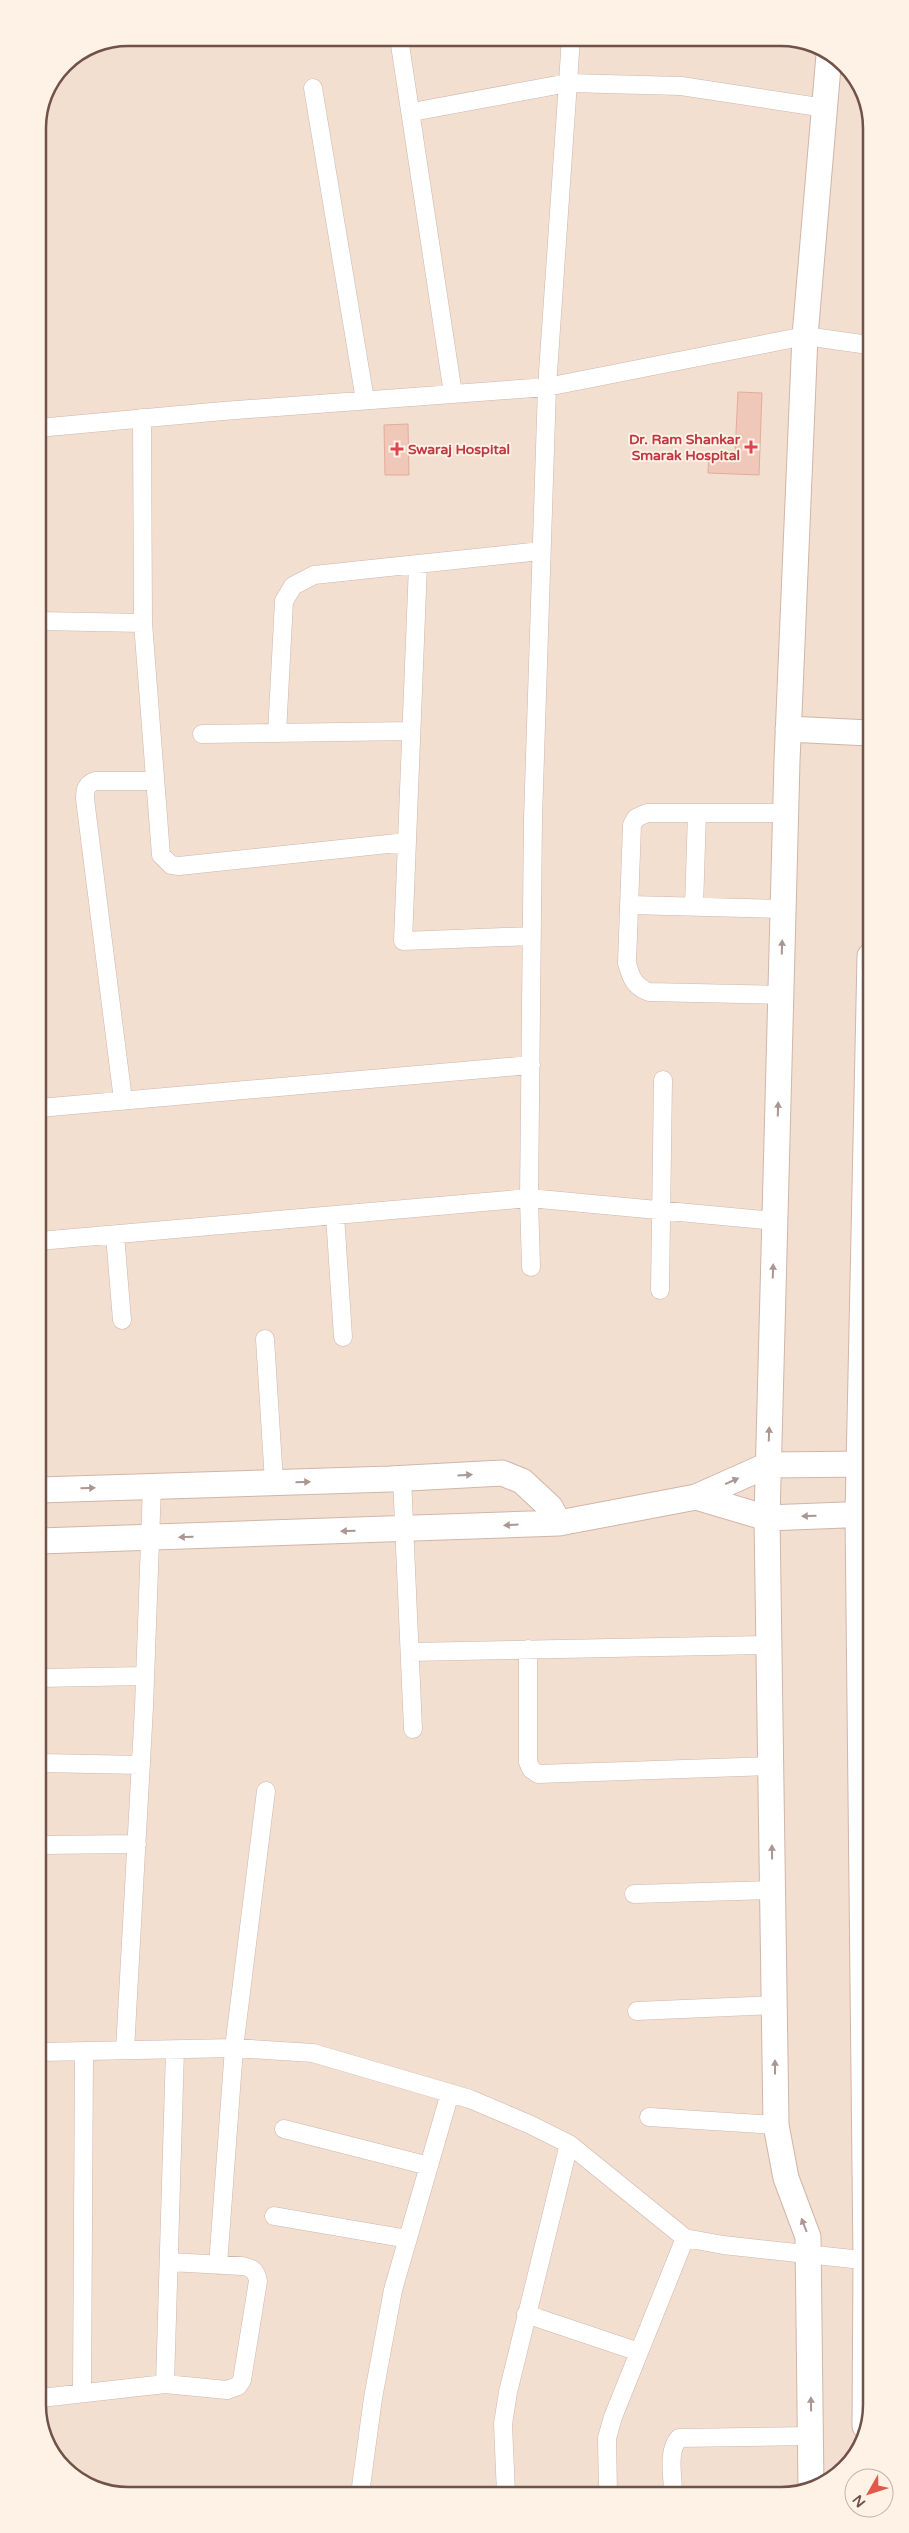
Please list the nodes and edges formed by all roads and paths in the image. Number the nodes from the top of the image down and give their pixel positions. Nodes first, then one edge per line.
1 (400, 46) edge
2 (570, 46) edge
3 (828, 62) edge
4 (568, 83) junction
5 (313, 88) dead end
6 (825, 108) junction
7 (412, 112) junction
8 (805, 336) junction
9 (863, 344) edge
10 (547, 387) junction
11 (453, 394) junction
12 (365, 400) junction
13 (142, 418) junction
14 (46, 427) edge
15 (541, 551) junction
16 (418, 565) junction
17 (46, 621) edge
18 (143, 623) junction
19 (788, 729) junction
20 (411, 731) junction
21 (277, 733) junction
22 (863, 733) edge
23 (202, 734) dead end
24 (154, 782) junction
25 (696, 813) junction
26 (786, 813) junction
27 (407, 842) junction
28 (630, 905) junction
29 (694, 906) junction
30 (783, 909) junction
31 (532, 936) junction
32 (781, 995) junction
33 (531, 1065) junction
34 (663, 1080) dead end
35 (123, 1100) junction
36 (46, 1107) edge
37 (529, 1198) junction
38 (660, 1210) junction
39 (335, 1215) junction
40 (775, 1221) junction
41 (115, 1235) junction
42 (46, 1240) edge
43 (531, 1267) dead end
44 (660, 1290) dead end
45 (122, 1320) dead end
46 (343, 1338) dead end
47 (265, 1339) dead end
48 (863, 1464) edge
49 (768, 1465) junction
50 (402, 1478) junction
51 (274, 1482) junction
52 (152, 1486) junction
53 (46, 1490) edge
54 (696, 1497) junction
55 (863, 1514) edge
56 (767, 1518) junction
57 (559, 1523) junction
58 (405, 1530) junction
59 (149, 1538) junction
60 (46, 1542) edge
61 (769, 1645) junction
62 (528, 1649) junction
63 (410, 1652) junction
64 (145, 1676) junction
65 (46, 1678) edge
66 (413, 1729) dead end
67 (46, 1763) edge
68 (141, 1765) junction
69 (771, 1766) junction
70 (266, 1790) dead end
71 (137, 1844) junction
72 (46, 1845) edge
73 (773, 1890) junction
74 (634, 1894) dead end
75 (775, 2005) junction
76 (637, 2011) dead end
77 (234, 2048) junction
78 (125, 2050) junction
79 (175, 2050) junction
80 (84, 2051) junction
81 (46, 2052) edge
82 (450, 2093) junction
83 (649, 2117) dead end
84 (776, 2125) junction
85 (284, 2129) dead end
86 (569, 2144) junction
87 (429, 2166) junction
88 (274, 2216) dead end
89 (685, 2238) junction
90 (408, 2239) junction
91 (808, 2254) junction
92 (863, 2260) edge
93 (170, 2262) junction
94 (218, 2265) junction
95 (526, 2314) junction
96 (639, 2352) junction
97 (165, 2384) junction
98 (82, 2392) junction
99 (46, 2397) edge
100 (811, 2436) junction
101 (811, 2481) edge
102 (361, 2487) edge
103 (506, 2487) edge
104 (608, 2487) edge
105 (673, 2487) edge

1 - 7 street
2 - 4 street
3 - 6 street
4 - 6 street
4 - 7 street
4 - 10 street
5 - 12 street
6 - 8 street
7 - 11 street
8 - 9 street
8 - 10 street
8 - 19 street
10 - 11 street
10 - 15 street
11 - 12 street
12 - 13 street
13 - 14 street
13 - 18 street
15 - 16 street
15 - 31 street
16 - 20 street
16 - 21 street
17 - 18 street
18 - 24 street
19 - 22 street
19 - 26 street
20 - 21 street
20 - 27 street
21 - 23 street
24 - 27 street
24 - 35 street
25 - 26 street
25 - 28 street
25 - 29 street
26 - 30 street
27 - 31 street
28 - 29 street
28 - 32 street
29 - 30 street
32 -> 30 street
31 - 33 street
40 -> 32 street
33 - 35 street
33 - 37 street
34 - 38 street
35 - 36 street
37 - 38 street
37 - 39 street
37 - 43 street
38 - 40 street
38 - 44 street
39 - 41 street
39 - 46 street
49 -> 40 street
41 - 42 street
41 - 45 street
47 - 51 street
48 - 49 street
54 -> 49 street
49 - 56 street
51 -> 50 street
50 -> 57 street
50 - 58 street
51 - 52 street
53 -> 52 street
52 - 59 street
54 - 56 street
54 - 57 street
55 -> 56 street
56 - 61 street
57 -> 58 street
58 -> 59 street
58 - 63 street
59 - 60 street
59 - 64 street
61 - 62 street
61 - 69 street
62 - 63 street
62 - 69 street
63 - 66 street
64 - 65 street
64 - 68 street
67 - 68 street
68 - 71 street
73 -> 69 street
70 - 77 street
71 - 72 street
71 - 78 street
73 - 74 street
73 - 75 street
75 - 76 street
84 -> 75 street
77 - 79 street
77 - 82 street
77 - 94 street
78 - 79 street
78 - 80 street
79 - 93 street
80 - 81 street
80 - 98 street
82 - 86 street
82 - 87 street
83 - 84 street
91 -> 84 street
85 - 87 street
86 - 89 street
86 - 95 street
87 - 90 street
88 - 90 street
89 - 91 street
89 - 96 street
90 - 102 street
91 - 92 street
100 -> 91 street
93 - 94 street
93 - 97 street
94 - 97 street
95 - 96 street
95 - 103 street
96 - 104 street
97 - 98 street
98 - 99 street
100 - 101 street
100 - 105 street

